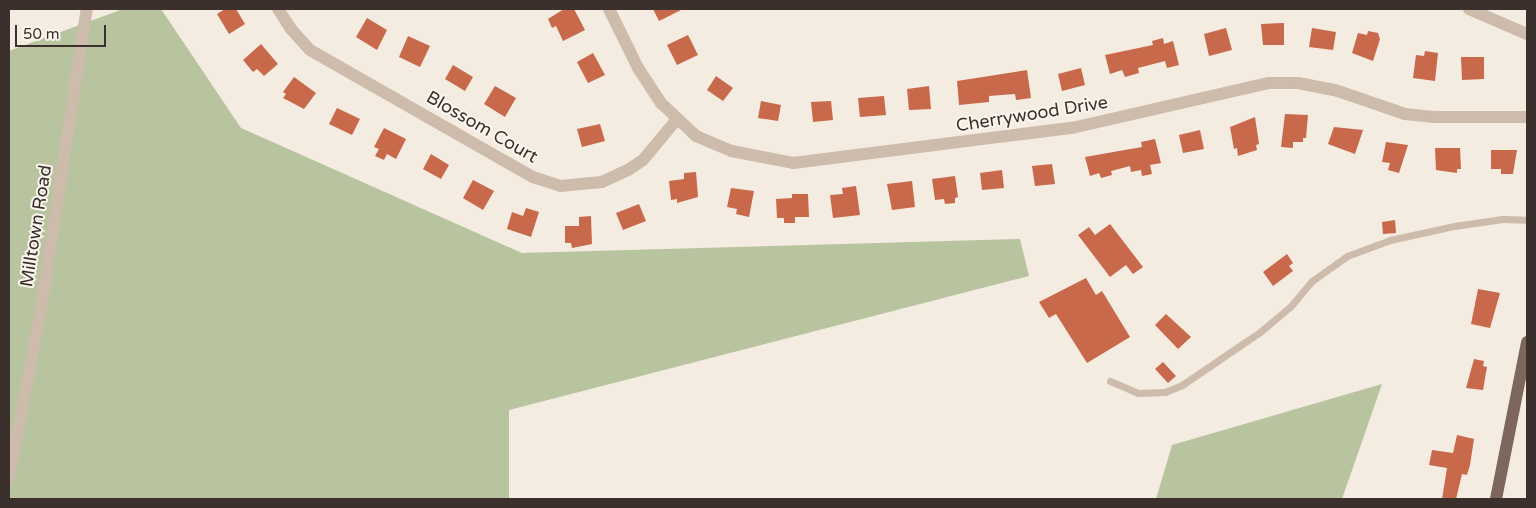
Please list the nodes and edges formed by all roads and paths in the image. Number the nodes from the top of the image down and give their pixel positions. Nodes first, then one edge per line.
1 (87, 9) edge
2 (278, 9) edge
3 (608, 9) edge
4 (1469, 9) edge
5 (1527, 34) edge
6 (1527, 117) edge
7 (677, 119) junction
8 (1527, 220) edge
9 (1527, 342) edge
10 (1110, 381) dead end
11 (9, 478) edge
12 (1496, 499) edge

1 - 11 street, Milltown Road
2 - 7 street, Blossom Court
3 - 7 street, Cherrywood Drive
4 - 5 street
6 - 7 street, Cherrywood Drive
8 - 10 lane
9 - 12 main road

